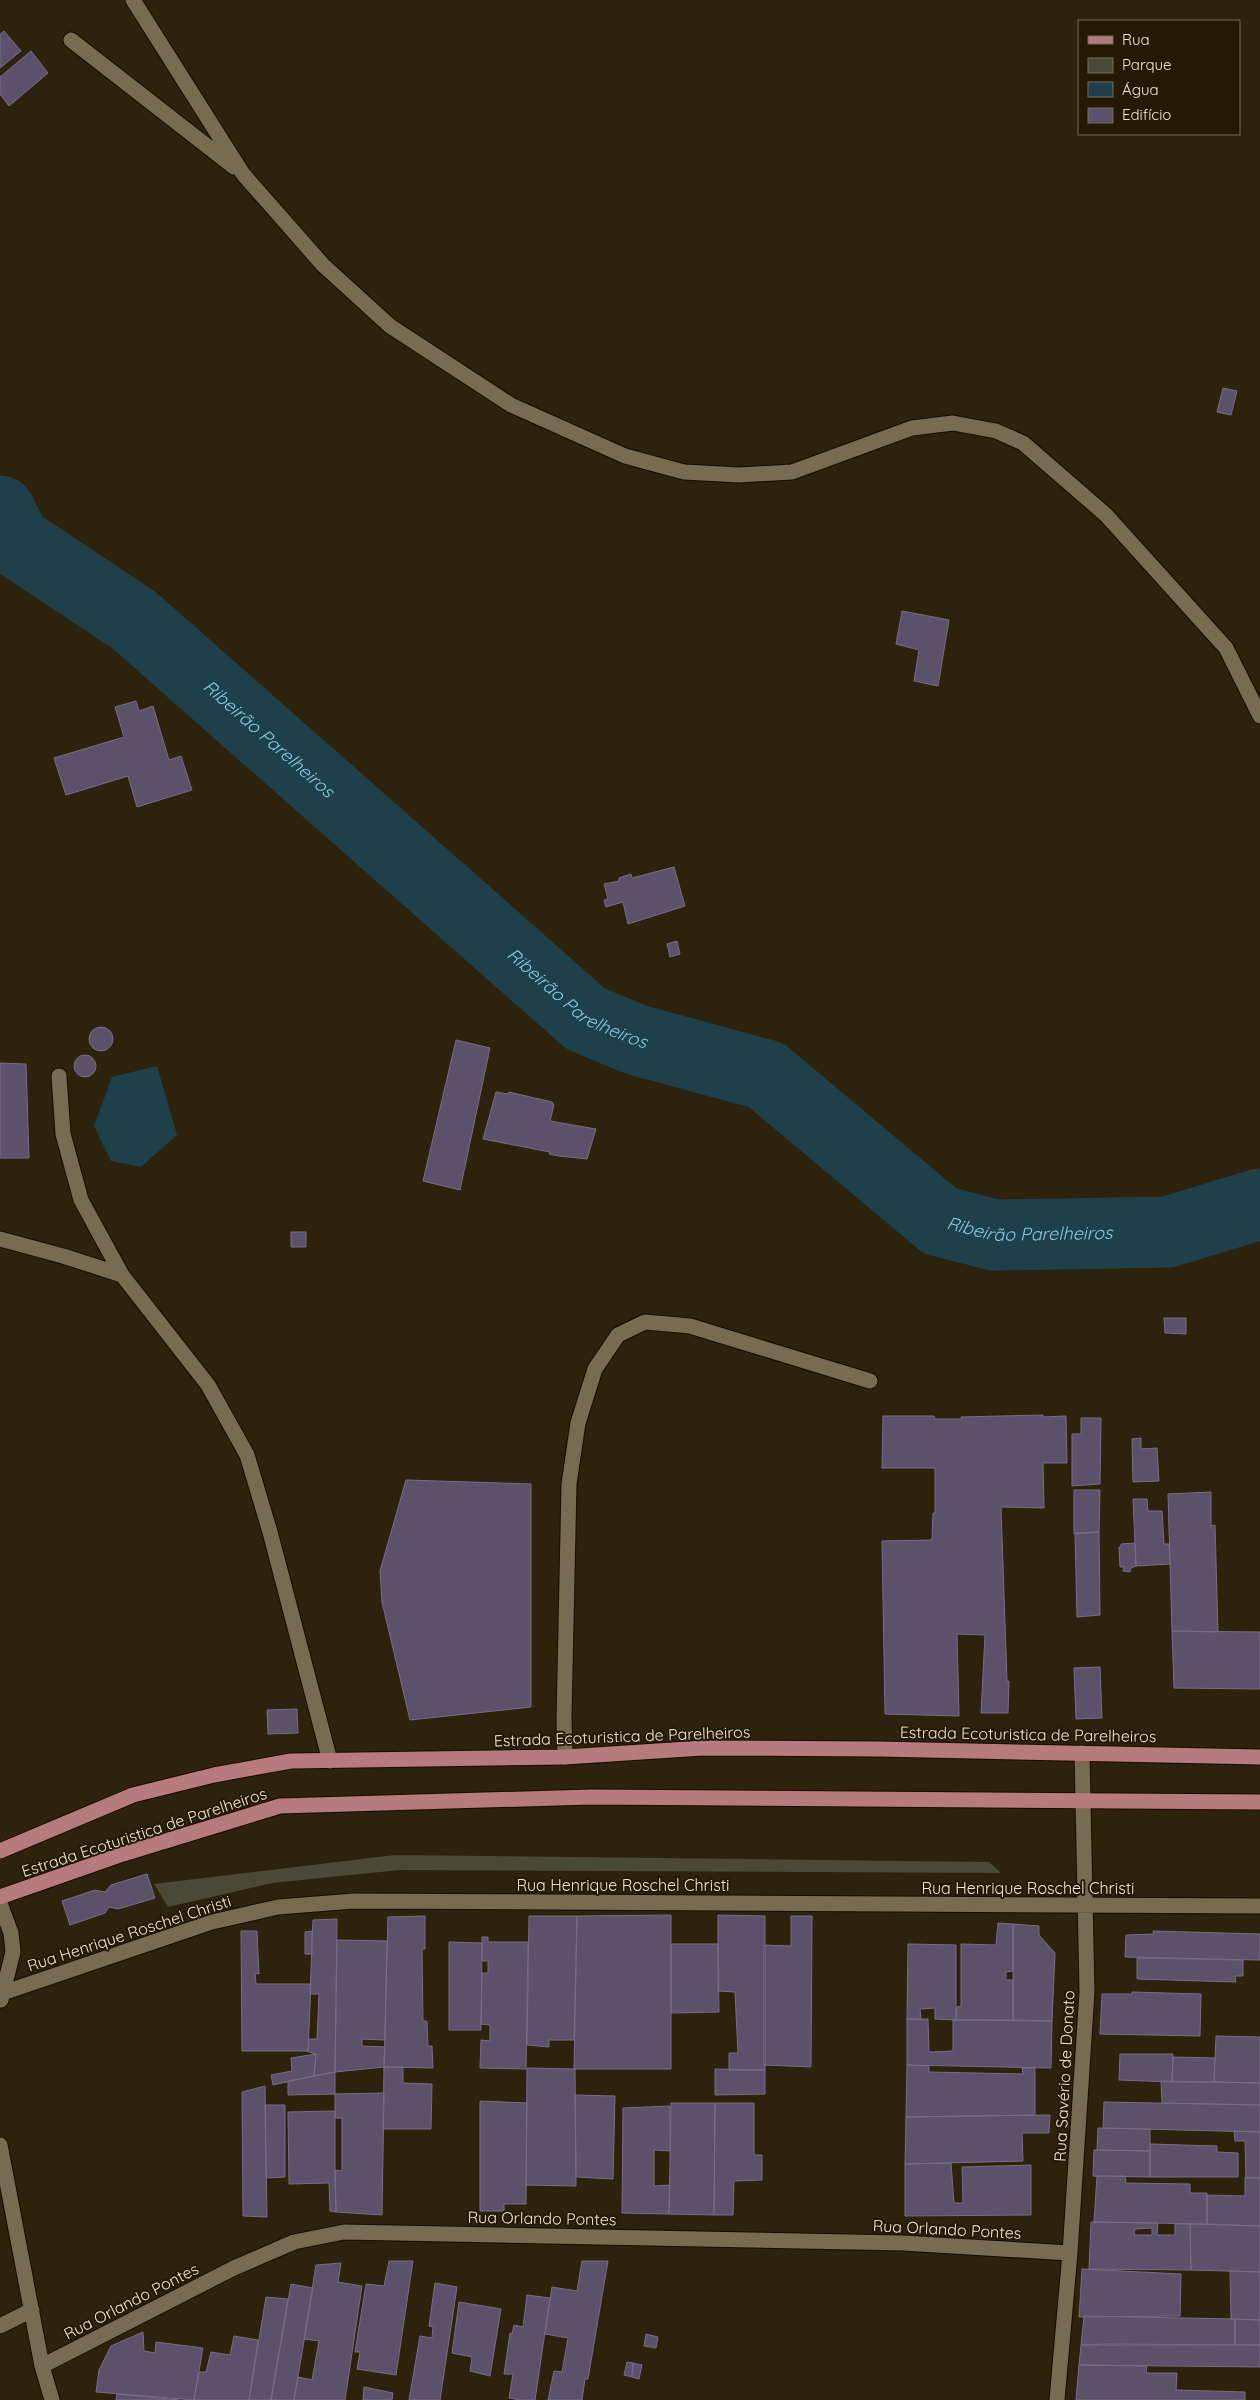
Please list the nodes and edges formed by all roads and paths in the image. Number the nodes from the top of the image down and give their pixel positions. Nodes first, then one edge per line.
1 (133, 0) edge
2 (71, 40) dead end
3 (243, 174) junction
4 (1260, 716) edge
5 (59, 1076) dead end
6 (0, 1239) edge
7 (122, 1276) junction
8 (870, 1381) dead end
9 (1082, 1753) junction
10 (565, 1756) junction
11 (1260, 1757) edge
12 (330, 1761) junction
13 (1082, 1800) junction
14 (1260, 1802) edge
15 (0, 1851) edge
16 (0, 1897) edge
17 (0, 1903) edge
18 (1087, 1906) junction
19 (1260, 1906) edge
20 (1, 1997) edge
21 (0, 2145) edge
22 (1070, 2253) junction
23 (32, 2310) junction
24 (0, 2326) edge
25 (42, 2366) junction
26 (52, 2400) edge
27 (1057, 2400) edge

1 - 3 street
2 - 3 street
3 - 4 street
5 - 7 street
6 - 7 street
7 - 12 street
8 - 10 street
9 - 10 main road, Estrada Ecoturistica de Parelheiros
9 - 11 main road, Estrada Ecoturistica de Parelheiros
9 - 13 street, Rua Savério de Donato
10 - 12 main road, Estrada Ecoturistica de Parelheiros
12 - 15 main road, Estrada Ecoturistica de Parelheiros
13 - 14 main road, Estrada Ecoturistica de Parelheiros
13 - 16 main road, Estrada Ecoturistica de Parelheiros
13 - 18 street, Rua Savério de Donato
17 - 20 street
18 - 19 street, Rua Henrique Roschel Christi
18 - 20 street, Rua Henrique Roschel Christi
18 - 22 street, Rua Savério de Donato
21 - 23 street
22 - 25 street, Rua Orlando Pontes
22 - 27 street, Rua Savério de Donato
23 - 24 street
23 - 25 street
25 - 26 street

